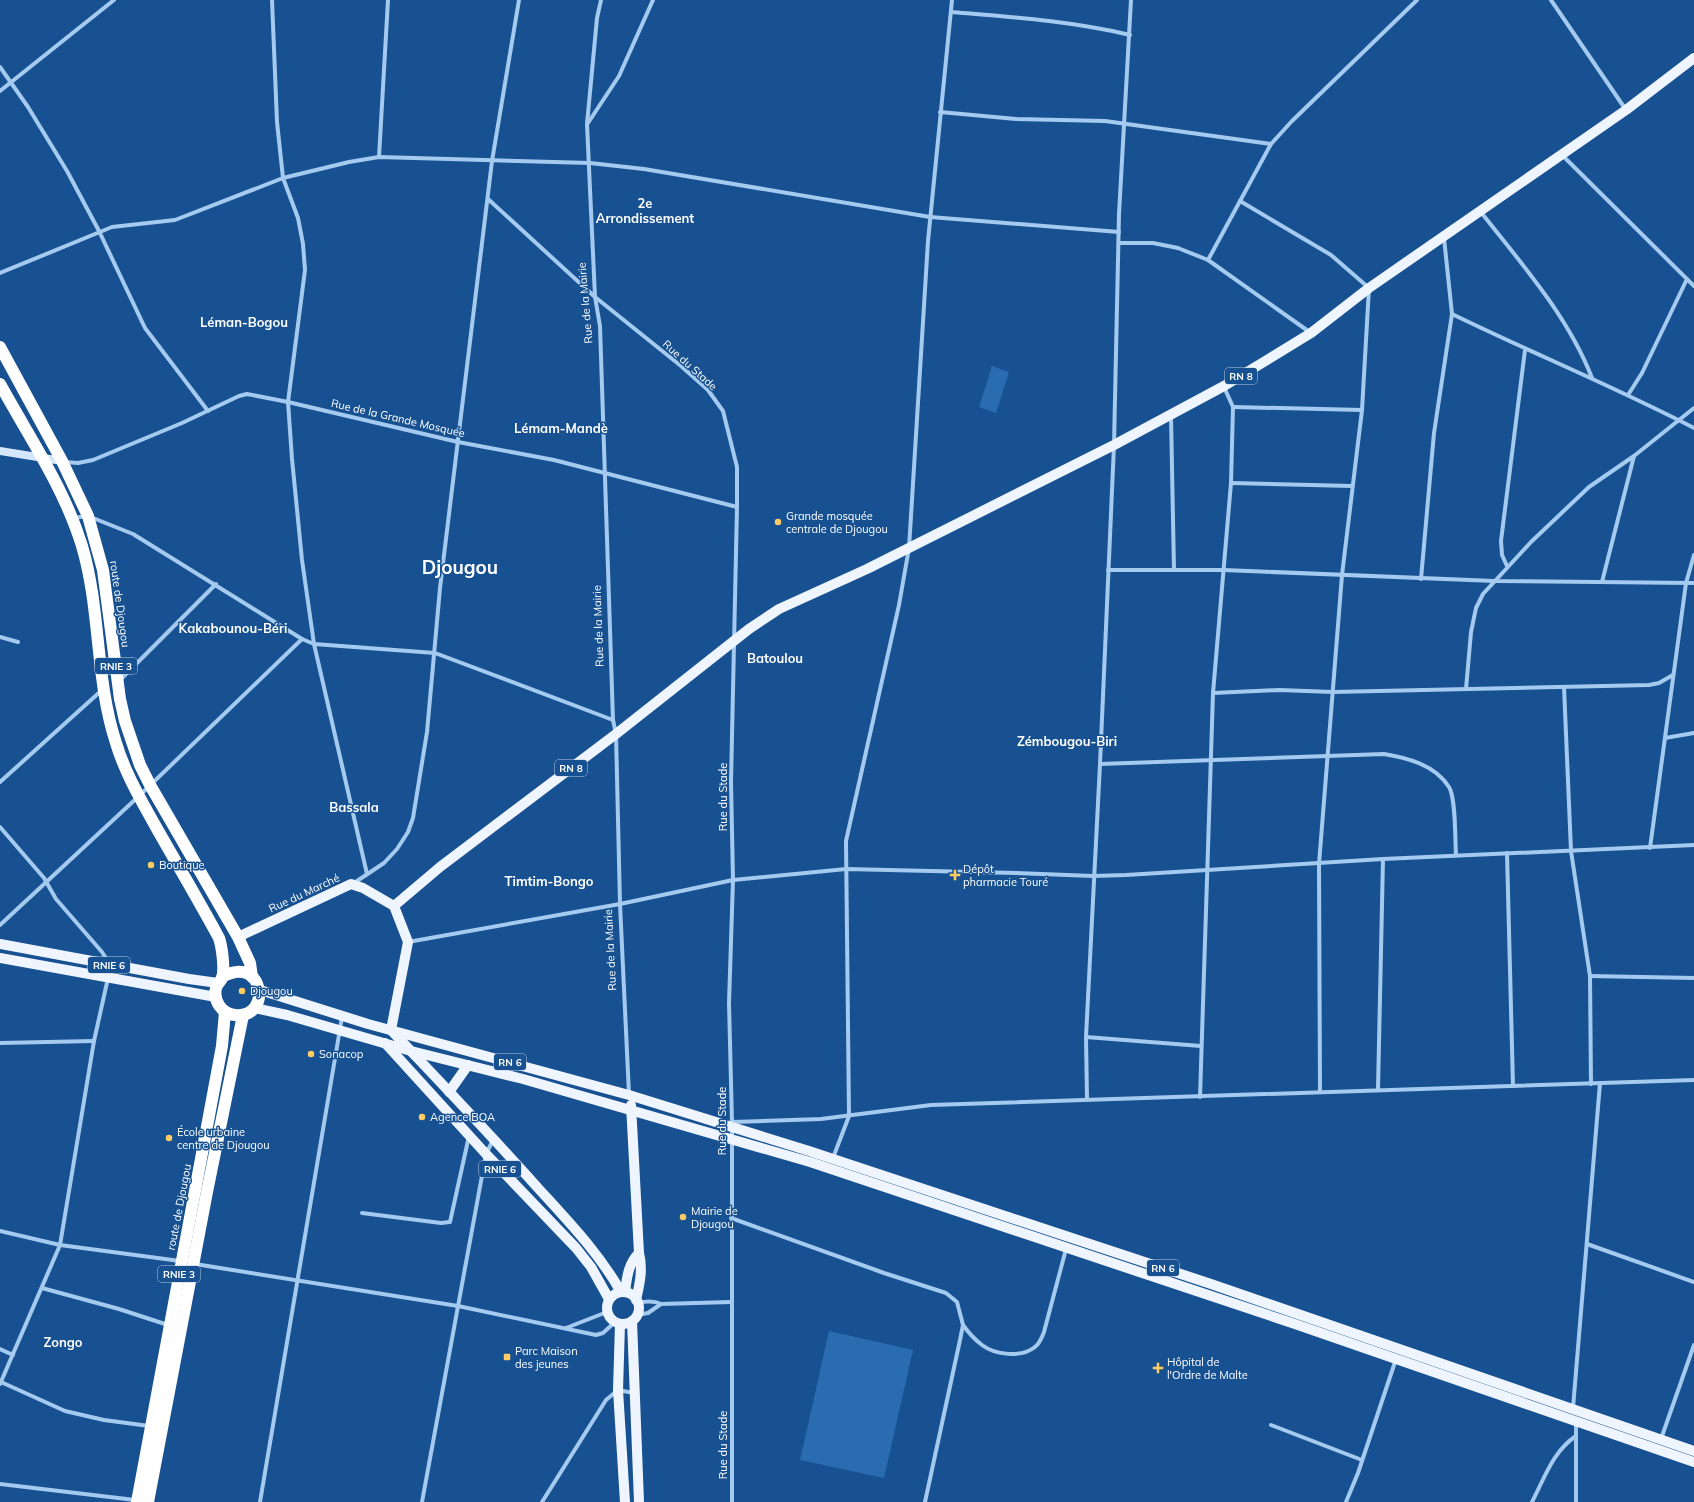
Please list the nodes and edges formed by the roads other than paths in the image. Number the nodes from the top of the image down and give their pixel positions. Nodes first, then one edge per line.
1 (114, 0) edge
2 (272, 0) edge
3 (388, 0) edge
4 (519, 0) edge
5 (601, 0) edge
6 (653, 0) edge
7 (952, 0) edge
8 (1131, 0) edge
9 (1417, 0) edge
10 (1551, 0) edge
11 (951, 12) junction
12 (1130, 35) junction
13 (1694, 58) edge
14 (0, 67) edge
15 (12, 82) junction
16 (0, 91) edge
17 (1626, 110) junction
18 (940, 112) junction
19 (587, 124) junction
20 (1124, 124) junction
21 (1271, 144) junction
22 (1561, 154) junction
23 (379, 157) junction
24 (492, 161) junction
25 (590, 163) junction
26 (284, 178) junction
27 (488, 199) junction
28 (1240, 201) junction
29 (1480, 211) junction
30 (930, 217) junction
31 (99, 231) junction
32 (1119, 232) junction
33 (1443, 237) junction
34 (1119, 243) junction
35 (1208, 260) junction
36 (0, 273) edge
37 (1687, 279) junction
38 (1694, 286) edge
39 (1370, 288) junction
40 (595, 297) junction
41 (1452, 314) junction
42 (1311, 333) junction
43 (0, 347) edge
44 (1525, 350) junction
45 (1592, 378) junction
46 (0, 384) edge
47 (1224, 386) junction
48 (1628, 395) junction
49 (288, 402) junction
50 (1233, 407) junction
51 (1694, 408) edge
52 (1362, 410) junction
53 (208, 411) junction
54 (1171, 414) junction
55 (1679, 420) junction
56 (1694, 428) edge
57 (458, 442) junction
58 (1114, 445) junction
59 (0, 451) edge
60 (1634, 456) junction
61 (44, 459) junction
62 (62, 461) junction
63 (606, 473) junction
64 (1231, 483) junction
65 (1352, 486) junction
66 (737, 507) junction
67 (88, 516) junction
68 (72, 518) junction
69 (909, 548) junction
70 (1694, 555) edge
71 (1507, 566) junction
72 (1108, 570) junction
73 (1174, 570) junction
74 (1224, 570) junction
75 (1342, 575) junction
76 (1421, 579) junction
77 (1494, 581) junction
78 (1602, 582) junction
79 (1686, 583) junction
80 (1694, 583) edge
81 (216, 584) junction
82 (0, 637) edge
83 (302, 639) junction
84 (18, 642) dead end
85 (734, 642) junction
86 (314, 644) junction
87 (435, 653) junction
88 (1673, 675) junction
89 (118, 682) junction
90 (1564, 687) junction
91 (104, 689) junction
92 (1466, 689) junction
93 (1333, 692) junction
94 (1214, 693) junction
95 (614, 720) junction
96 (1694, 732) edge
97 (616, 734) junction
98 (1665, 738) junction
99 (1328, 756) junction
100 (1211, 760) junction
101 (1100, 764) junction
102 (0, 782) edge
103 (150, 785) junction
104 (138, 796) junction
105 (0, 827) edge
106 (1694, 845) edge
107 (1650, 848) junction
108 (1572, 851) junction
109 (1507, 853) junction
110 (1456, 856) junction
111 (1383, 859) junction
112 (1319, 864) junction
113 (846, 869) junction
114 (1209, 871) junction
115 (367, 874) junction
116 (1093, 876) junction
117 (733, 880) junction
118 (46, 883) junction
119 (351, 884) junction
120 (620, 904) junction
121 (394, 906) junction
122 (0, 925) edge
123 (238, 936) junction
124 (408, 942) junction
125 (0, 944) edge
126 (0, 958) edge
127 (110, 965) junction
128 (252, 976) junction
129 (1590, 976) junction
130 (108, 978) junction
131 (1694, 978) edge
132 (220, 980) junction
133 (260, 990) junction
134 (216, 997) junction
135 (254, 1008) junction
136 (225, 1012) junction
137 (243, 1015) junction
138 (343, 1016) junction
139 (340, 1030) junction
140 (391, 1030) junction
141 (1086, 1037) junction
142 (94, 1041) junction
143 (0, 1043) edge
144 (385, 1043) junction
145 (1201, 1046) junction
146 (411, 1051) junction
147 (468, 1065) junction
148 (1694, 1080) edge
149 (1600, 1083) junction
150 (1591, 1084) junction
151 (1513, 1086) junction
152 (1378, 1089) junction
153 (449, 1092) junction
154 (1320, 1092) junction
155 (629, 1095) junction
156 (1200, 1097) junction
157 (1087, 1099) junction
158 (632, 1109) junction
159 (849, 1116) junction
160 (731, 1124) junction
161 (469, 1136) junction
162 (493, 1138) junction
163 (731, 1139) junction
164 (486, 1154) junction
165 (832, 1159) junction
166 (825, 1167) junction
167 (362, 1213) dead end
168 (731, 1218) junction
169 (0, 1231) edge
170 (1587, 1244) junction
171 (60, 1245) junction
172 (1066, 1249) junction
173 (639, 1252) junction
174 (182, 1262) junction
175 (194, 1264) junction
176 (298, 1280) junction
177 (1694, 1282) edge
178 (42, 1288) junction
179 (623, 1292) junction
180 (609, 1299) junction
181 (637, 1301) junction
182 (731, 1302) junction
183 (661, 1304) junction
184 (458, 1306) junction
185 (607, 1312) junction
186 (635, 1318) junction
187 (618, 1323) junction
188 (962, 1325) junction
189 (170, 1326) junction
190 (565, 1328) junction
191 (1694, 1345) edge
192 (1400, 1348) junction
193 (0, 1349) edge
194 (13, 1355) junction
195 (1395, 1360) junction
196 (1689, 1361) junction
197 (1694, 1363) edge
198 (1, 1383) edge
199 (618, 1390) junction
200 (634, 1393) junction
201 (1573, 1408) junction
202 (1576, 1422) junction
203 (1271, 1424) dead end
204 (152, 1426) junction
205 (1576, 1436) junction
206 (1661, 1440) junction
207 (1694, 1451) edge
208 (1362, 1460) junction
209 (1694, 1462) edge
210 (0, 1484) edge
211 (145, 1501) edge
212 (260, 1502) edge
213 (422, 1502) edge
214 (542, 1502) edge
215 (625, 1502) edge
216 (639, 1502) edge
217 (732, 1502) edge
218 (925, 1502) edge
219 (1346, 1502) edge
220 (1532, 1502) edge
221 (1576, 1502) edge

1 - 15 street
2 - 26 street
3 - 23 street
4 - 24 street
5 - 19 street, Rue de la Mairie
6 - 19 street
7 - 11 street
8 - 12 street
9 - 21 street
10 - 17 street
11 - 12 street
11 - 18 street
12 - 20 street
13 - 17 main road, RN 8
14 - 15 street
15 - 16 street
15 - 31 street
17 - 22 main road, RN 8
18 - 20 street
18 - 30 street
19 - 25 street, Rue de la Mairie
20 - 21 street
20 - 32 street
21 - 28 street
22 - 29 main road, RN 8
22 - 37 street
23 - 24 street
23 - 26 street
24 - 25 street
24 - 27 street
25 - 30 street
25 - 40 street, Rue de la Mairie
26 - 31 street
26 - 49 street
27 - 40 street, Rue du Stade
27 - 57 street
28 - 35 street
28 - 39 street
29 - 33 main road, RN 8
29 - 45 street
30 - 32 street
30 - 69 street
31 - 36 street
31 - 53 street
32 - 34 street
33 - 39 main road, RN 8
33 - 41 street
34 - 35 street
34 - 58 street
35 - 42 street
37 - 38 street
37 - 48 street
39 - 42 main road, RN 8
39 - 52 street
40 - 63 street, Rue de la Mairie
40 - 66 street, Rue du Stade
41 - 44 street
41 - 76 street
42 - 47 main road, RN 8
43 - 62 highway, route de Djougou / RNIE 3
44 - 45 street
44 - 71 street
45 - 48 street
46 - 61 highway, RNIE 3
47 - 50 street
47 - 54 main road, RN 8
48 - 55 street
49 - 53 street, Rue de la Grande Mosquée
49 - 57 street, Rue de la Grande Mosquée
49 - 86 street
50 - 52 street
50 - 64 street
51 - 55 street
52 - 65 street
53 - 62 street, Rue de la Grande Mosquée
54 - 58 main road, RN 8
54 - 73 street
55 - 56 street
55 - 60 street
57 - 63 street, Rue de la Grande Mosquée
57 - 87 street
58 - 69 main road, RN 8
58 - 72 street
59 - 61 main road
60 - 71 street
60 - 78 street
61 - 62 main road
61 - 68 highway, RNIE 3
62 - 67 highway, route de Djougou / RNIE 3
63 - 66 street, Rue de la Grande Mosquée
63 - 95 street, Rue de la Mairie
64 - 65 street
64 - 74 street
65 - 75 street
66 - 85 street, Rue du Stade
67 - 68 street
67 - 81 street
67 - 89 highway, route de Djougou / RNIE 3
68 - 91 highway, RNIE 3
69 - 85 main road, RN 8
69 - 113 street
70 - 79 street
71 - 77 street
72 - 73 street
72 - 101 street
73 - 74 street
74 - 75 street
74 - 94 street
75 - 76 street
75 - 93 street
76 - 77 street
77 - 78 street
77 - 92 street
78 - 79 street
79 - 80 street
79 - 88 street
81 - 83 street
81 - 89 street
82 - 84 street
83 - 86 street
83 - 103 street
85 - 97 main road, RN 8
85 - 117 street, Rue du Stade
86 - 87 street
86 - 115 street
87 - 95 street
87 - 115 street
88 - 90 street
88 - 98 street
89 - 103 highway, route de Djougou / RNIE 3
90 - 92 street
90 - 108 street
91 - 102 street
91 - 104 highway, RNIE 3
92 - 93 street
93 - 94 street
93 - 99 street
94 - 100 street
95 - 97 street, Rue de la Mairie
96 - 98 street
97 - 120 street, Rue de la Mairie
97 - 121 main road, RN 8
98 - 107 street
99 - 100 street
99 - 110 street
99 - 112 street
100 - 101 street
100 - 114 street
101 - 116 street
103 - 104 street
103 - 123 highway, route de Djougou / RNIE 3
104 - 118 street
104 - 132 highway, RNIE 3
105 - 118 street
106 - 107 street
107 - 108 street
108 - 109 street
108 - 129 street
109 - 110 street
109 - 151 street
110 - 111 street
111 - 112 street
111 - 152 street
112 - 114 street
112 - 154 street
113 - 116 street
113 - 117 street
113 - 159 street
114 - 116 street
114 - 145 street
115 - 119 street
116 - 141 street
117 - 120 street
117 - 160 street, Rue du Stade
118 - 122 street
118 - 127 street
119 - 121 main road, Rue du Marché
119 - 123 main road, Rue du Marché
120 - 124 street
120 - 155 street, Rue de la Mairie
121 - 124 main road
123 - 128 highway, route de Djougou / RNIE 3
124 - 140 main road
125 - 127 main road, RNIE 6
126 - 130 main road, RNIE 6
127 - 132 main road, RNIE 6
128 - 132 highway
128 - 133 highway, RNIE 3
129 - 131 street
129 - 150 street
130 - 134 main road, RNIE 6
130 - 142 street
132 - 134 highway, RNIE 3
133 - 135 highway
133 - 138 main road
134 - 136 highway
135 - 137 highway
135 - 139 main road
136 - 137 highway
136 - 174 highway, route de Djougou / RNIE 3
137 - 175 highway, RNIE 3
138 - 139 street
138 - 140 main road
139 - 144 main road
139 - 176 street
140 - 146 main road, RNIE 6
140 - 155 main road, RN 6
141 - 145 street
141 - 157 street
142 - 143 street
142 - 171 street
144 - 146 main road, RN 6
144 - 161 main road, RNIE 6
145 - 156 street
146 - 147 main road, RN 6
146 - 153 main road, RNIE 6
147 - 153 main road
147 - 158 main road, RN 6
148 - 149 street
149 - 150 street
149 - 170 street
150 - 151 street
151 - 152 street
152 - 154 street
153 - 162 main road, RNIE 6
154 - 156 street
155 - 158 main road, Rue de la Mairie
155 - 160 main road, RN 6
156 - 157 street
157 - 159 street
158 - 163 main road, RN 6
158 - 173 main road, Rue de la Mairie
159 - 160 street
159 - 165 street
160 - 163 street, Rue du Stade
160 - 165 main road, RN 6
161 - 164 main road, RNIE 6
161 - 167 street
162 - 164 street
162 - 179 main road, RNIE 6
163 - 166 main road, RN 6
163 - 168 street, Rue du Stade
164 - 180 main road, RNIE 6
164 - 184 street
165 - 166 street
165 - 192 main road, RN 6
166 - 172 main road, RN 6
168 - 182 street, Rue du Stade
168 - 188 street
169 - 171 street
170 - 177 street
170 - 201 street
171 - 174 street
171 - 178 street
172 - 188 street
172 - 195 main road, RN 6
173 - 179 main road
173 - 181 main road, Rue de la Mairie
174 - 175 street
174 - 189 highway, route de Djougou / RNIE 3
175 - 176 street
175 - 211 highway, RNIE 3
176 - 184 street
176 - 212 street
178 - 189 street
178 - 194 street
179 - 180 main road
179 - 181 main road
180 - 185 main road
181 - 183 street
181 - 186 main road
182 - 183 street
182 - 217 street, Rue du Stade
183 - 186 street
184 - 190 street
184 - 213 street
185 - 187 main road
185 - 190 street
186 - 187 main road
186 - 200 main road
187 - 190 street
187 - 199 main road
188 - 218 street
189 - 204 highway, route de Djougou / RNIE 3
191 - 196 street
192 - 195 street
192 - 201 main road, RN 6
193 - 194 street
194 - 198 street
195 - 202 main road, RN 6
195 - 208 street
196 - 197 street
196 - 206 street
198 - 204 street
199 - 200 street
199 - 214 street
199 - 215 main road
200 - 216 main road
201 - 202 street
201 - 206 main road, RN 6
202 - 205 street
202 - 209 main road, RN 6
203 - 208 street
204 - 211 highway, route de Djougou / RNIE 3
205 - 220 street
205 - 221 street
206 - 207 main road, RN 6
208 - 219 street
210 - 211 street

